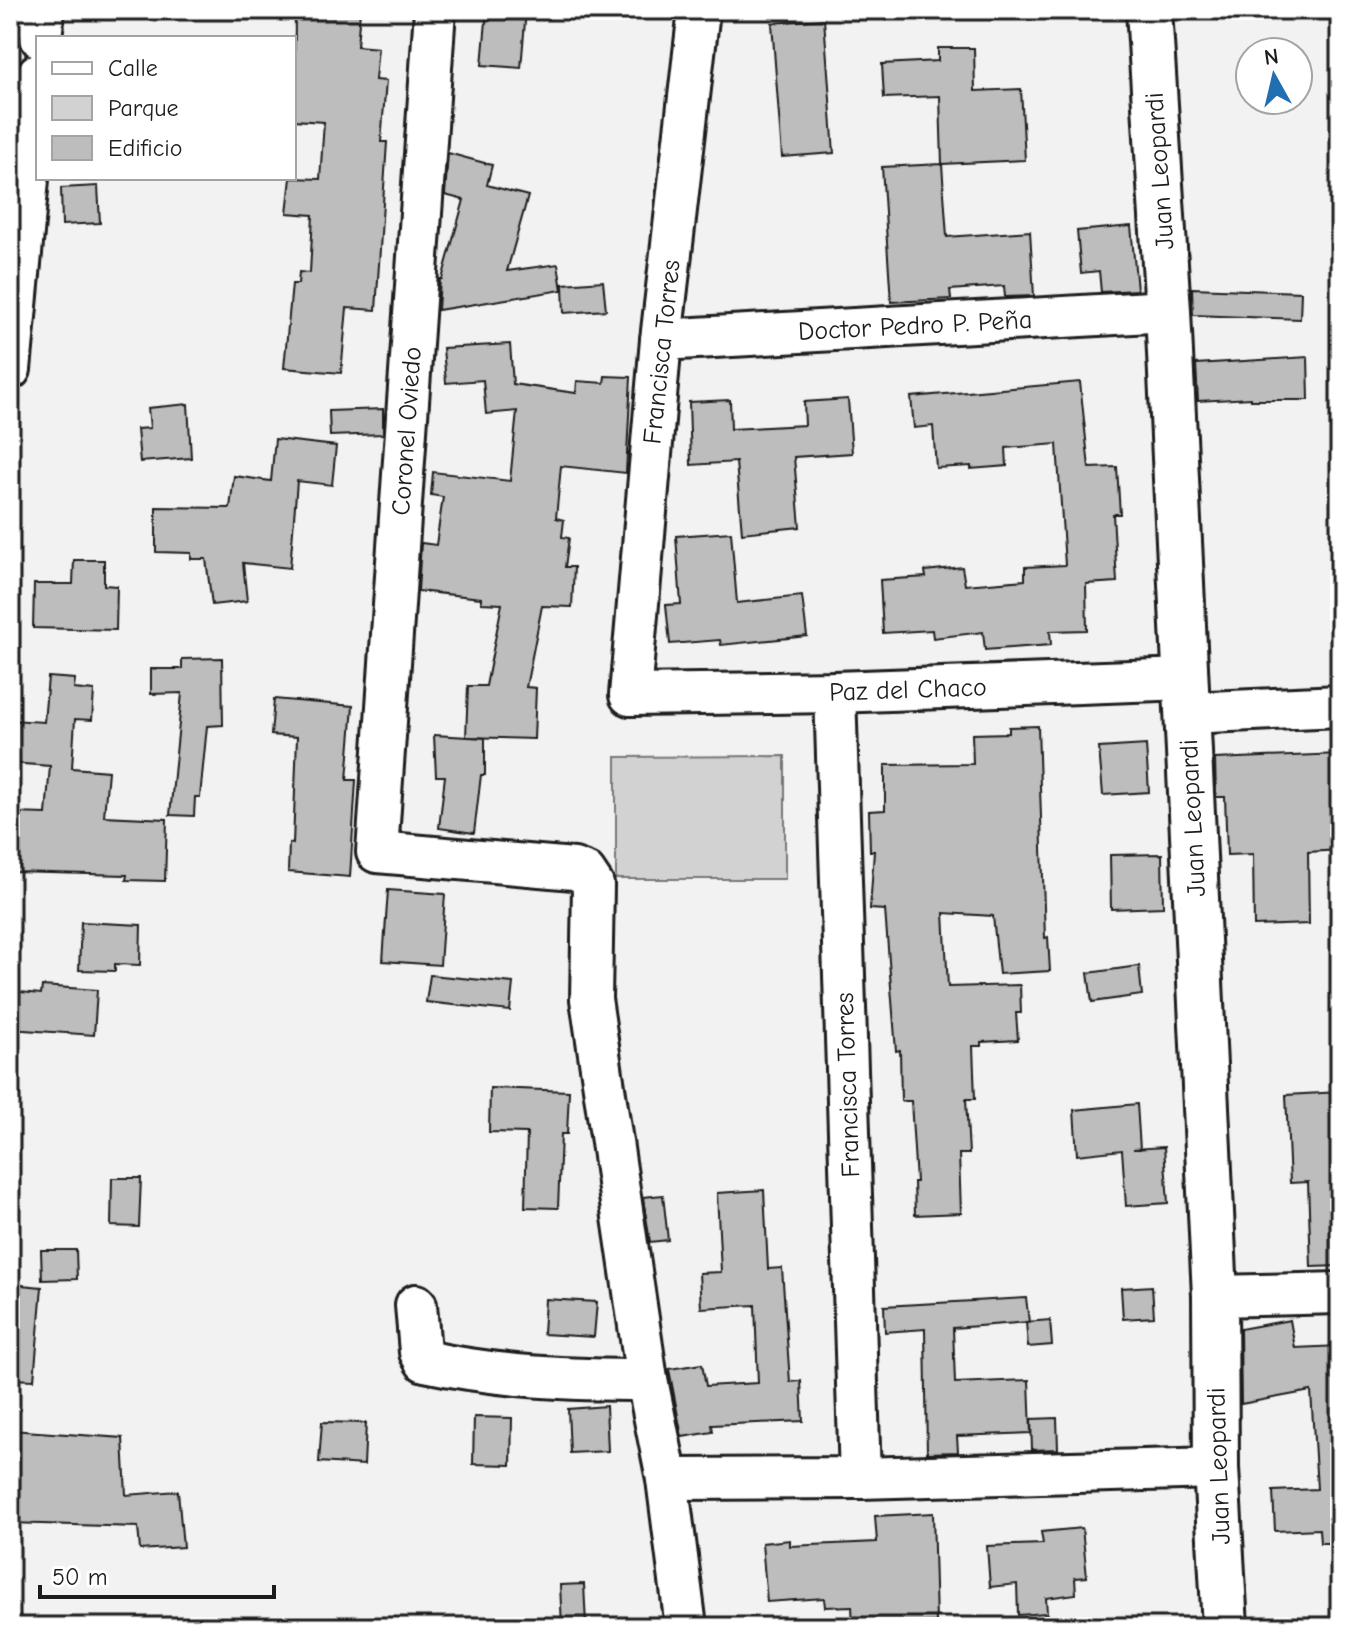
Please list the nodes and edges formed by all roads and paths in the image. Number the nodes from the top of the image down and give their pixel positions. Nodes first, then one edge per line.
1 (11, 10) edge
2 (44, 10) edge
3 (435, 10) edge
4 (699, 10) edge
5 (1149, 10) edge
6 (10, 19) edge
7 (41, 36) edge
8 (36, 95) edge
9 (1168, 311) junction
10 (661, 340) junction
11 (10, 369) edge
12 (835, 692) junction
13 (630, 695) joint
14 (1186, 696) junction
15 (1340, 706) edge
16 (1340, 1293) edge
17 (1215, 1296) junction
18 (416, 1305) dead end
19 (647, 1380) junction
20 (1216, 1468) junction
21 (860, 1478) junction
22 (667, 1479) junction
23 (686, 1627) edge
24 (1225, 1627) edge

1 - 6 street
2 - 7 street
3 - 19 street, Coronel Oviedo
4 - 10 street, Francisca Torres
5 - 9 main road, Juan Leopardi
8 - 11 street
9 - 10 street, Doctor Pedro P. Peña
9 - 14 main road, Juan Leopardi
10 - 13 street, Francisca Torres
12 - 13 street, Paz del Chaco
12 - 14 street, Paz del Chaco
12 - 21 street, Francisca Torres
14 - 15 street, Paz del Chaco
14 - 17 main road, Juan Leopardi
16 - 17 street
17 - 20 main road, Juan Leopardi
18 - 19 street
19 - 22 street
20 - 21 street
20 - 24 main road, Juan Leopardi
21 - 22 street
22 - 23 street

